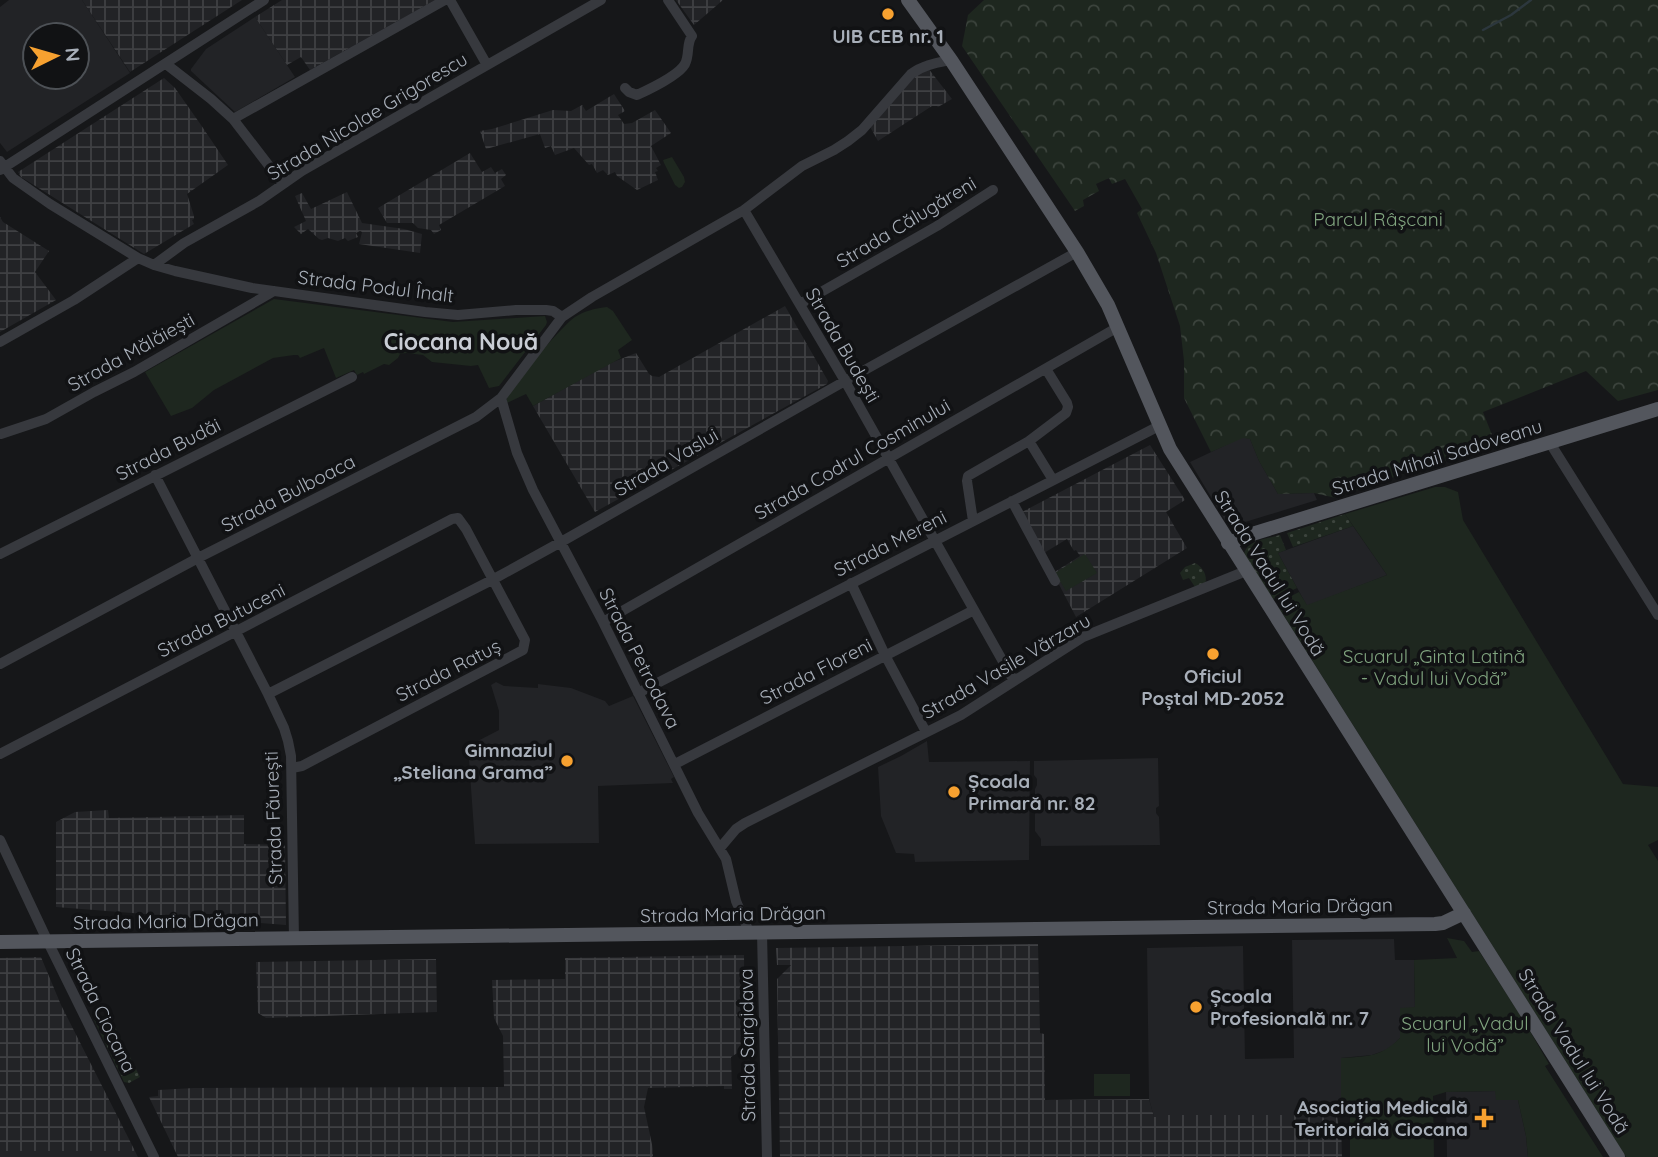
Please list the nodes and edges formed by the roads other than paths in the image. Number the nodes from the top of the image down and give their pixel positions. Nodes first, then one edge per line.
1 (264, 0) edge
2 (445, 0) edge
3 (450, 0) edge
4 (601, 0) edge
5 (668, 0) edge
6 (908, 0) edge
7 (951, 60) junction
8 (166, 64) junction
9 (487, 65) junction
10 (625, 88) dead end
11 (233, 119) junction
12 (2, 166) edge
13 (284, 184) junction
14 (993, 190) dead end
15 (744, 210) junction
16 (1077, 252) junction
17 (138, 258) junction
18 (154, 265) junction
19 (274, 291) junction
20 (800, 304) junction
21 (562, 317) junction
22 (1118, 327) junction
23 (0, 342) edge
24 (1046, 369) junction
25 (352, 377) dead end
26 (845, 381) junction
27 (501, 398) junction
28 (1658, 409) edge
29 (1159, 426) junction
30 (1, 434) edge
31 (1029, 441) junction
32 (1550, 443) junction
33 (888, 459) junction
34 (155, 475) junction
35 (1053, 480) junction
36 (1012, 501) junction
37 (458, 518) joint
38 (973, 521) junction
39 (936, 540) junction
40 (561, 542) junction
41 (1228, 543) junction
42 (0, 554) edge
43 (198, 558) junction
44 (1246, 571) junction
45 (492, 580) junction
46 (1055, 582) dead end
47 (851, 583) junction
48 (974, 610) junction
49 (1658, 615) edge
50 (603, 622) junction
51 (236, 632) junction
52 (886, 655) junction
53 (0, 664) edge
54 (1014, 681) junction
55 (638, 693) junction
56 (268, 694) junction
57 (926, 732) junction
58 (0, 754) edge
59 (675, 764) junction
60 (292, 768) junction
61 (0, 840) edge
62 (720, 848) junction
63 (1464, 913) junction
64 (756, 932) junction
65 (294, 939) junction
66 (0, 942) edge
67 (48, 942) junction
68 (154, 1157) edge
69 (767, 1157) edge
70 (1618, 1157) edge

1 - 8 street
2 - 11 street
3 - 9 street
4 - 9 street, Strada Nicolae Grigorescu
5 - 10 street
6 - 7 main road, Strada Vadul lui Vodă
7 - 15 street
7 - 16 main road, Strada Vadul lui Vodă
8 - 11 street
8 - 12 street
9 - 13 street, Strada Nicolae Grigorescu
11 - 13 street
12 - 17 street, Strada Podul Înalt
13 - 18 street, Strada Nicolae Grigorescu
14 - 20 street, Strada Călugăreni
15 - 20 street, Strada Budești
15 - 21 street
16 - 22 main road, Strada Vadul lui Vodă
16 - 26 street, Strada Vaslui
17 - 18 street, Strada Podul Înalt
17 - 23 street
18 - 19 street, Strada Podul Înalt
19 - 21 street, Strada Podul Înalt
19 - 30 street, Strada Mălăiești
20 - 26 street, Strada Budești
21 - 27 street, Strada Bulboaca
22 - 24 street, Strada Codrul Cosminului
22 - 29 main road, Strada Vadul lui Vodă
24 - 31 street
24 - 33 street, Strada Codrul Cosminului
25 - 34 street, Strada Budăi
26 - 33 street, Strada Budești
26 - 40 street, Strada Vaslui
27 - 40 street, Strada Petrodava
27 - 43 street, Strada Bulboaca
28 - 32 main road, Strada Mihail Sadoveanu
29 - 35 street, Strada Mereni
29 - 41 main road, Strada Vadul lui Vodă
31 - 35 street
31 - 38 street
32 - 41 main road, Strada Mihail Sadoveanu
32 - 49 street
33 - 39 street, Strada Budești
33 - 50 street, Strada Codrul Cosminului
34 - 42 street, Strada Budăi
34 - 43 street, Strada Făurești
35 - 36 street, Strada Mereni
36 - 38 street, Strada Mereni
36 - 46 street
37 - 45 street, Strada Ratuș
37 - 51 street, Strada Butuceni
38 - 39 street, Strada Mereni
39 - 47 street, Strada Mereni
39 - 48 street, Strada Budești
40 - 45 street, Strada Vaslui
40 - 50 street, Strada Petrodava
41 - 44 main road, Strada Vadul lui Vodă
43 - 51 street, Strada Făurești
43 - 53 street, Strada Bulboaca
44 - 54 street, Strada Vasile Vărzaru
44 - 63 main road, Strada Vadul lui Vodă
45 - 56 street, Strada Vaslui
45 - 60 street, Strada Ratuș
47 - 52 street
47 - 55 street, Strada Mereni
48 - 52 street, Strada Floreni
48 - 54 street, Strada Budești
50 - 55 street, Strada Petrodava
51 - 56 street, Strada Făurești
51 - 58 street, Strada Butuceni
52 - 57 street
52 - 59 street, Strada Floreni
54 - 57 street, Strada Vasile Vărzaru
55 - 59 street, Strada Petrodava
56 - 60 street, Strada Făurești
57 - 62 street, Strada Vasile Vărzaru
59 - 62 street, Strada Petrodava
60 - 65 street, Strada Făurești
61 - 67 street, Strada Ciocana
62 - 64 street, Strada Petrodava
63 - 64 main road, Strada Maria Drăgan
63 - 70 main road, Strada Vadul lui Vodă
64 - 65 main road, Strada Maria Drăgan
64 - 69 street, Strada Sargidava
65 - 67 main road, Strada Maria Drăgan
66 - 67 main road, Strada Maria Drăgan
67 - 68 street, Strada Ciocana

